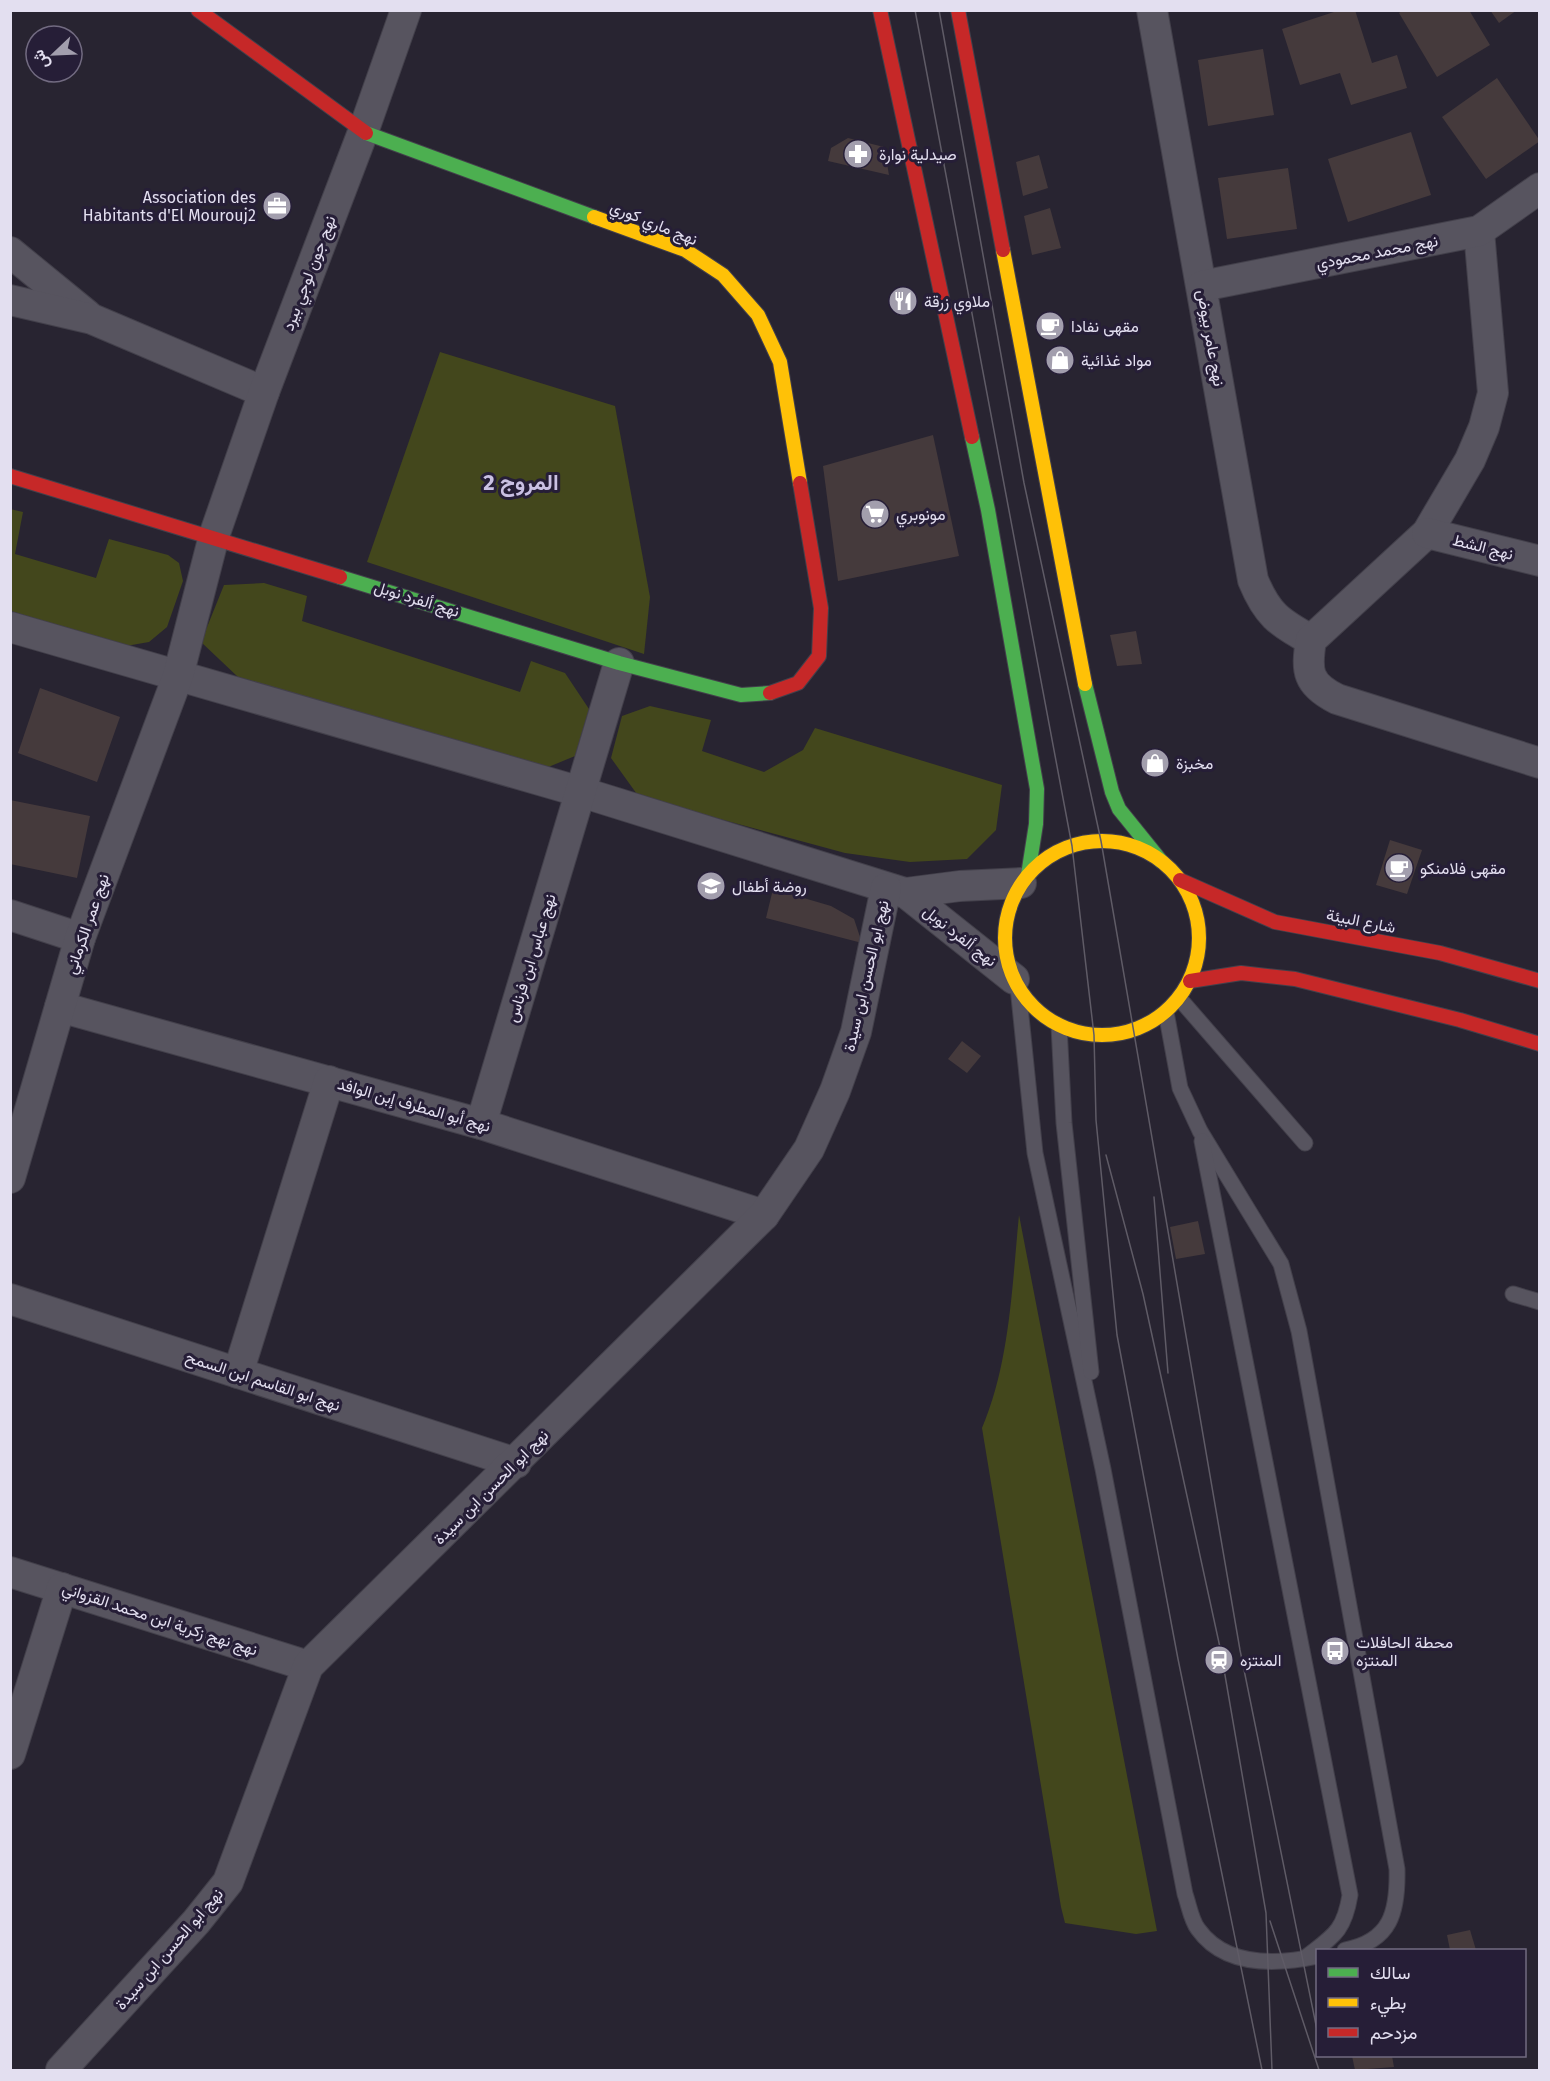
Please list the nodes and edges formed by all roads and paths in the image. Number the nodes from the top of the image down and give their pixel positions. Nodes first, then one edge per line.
1 (198, 10) edge
2 (406, 10) edge
3 (880, 10) edge
4 (958, 10) edge
5 (1152, 10) edge
6 (363, 132) junction
7 (1539, 188) edge
8 (1479, 231) junction
9 (10, 252) edge
10 (1202, 286) junction
11 (10, 300) edge
12 (92, 319) junction
13 (264, 392) junction
14 (10, 476) edge
15 (1426, 533) junction
16 (214, 536) junction
17 (1539, 561) edge
18 (10, 627) edge
19 (1311, 640) junction
20 (620, 663) junction
21 (178, 676) junction
22 (741, 695) joint
23 (1539, 763) edge
24 (581, 792) junction
25 (1161, 861) junction
26 (1024, 879) junction
27 (1180, 880) junction
28 (896, 891) junction
29 (10, 915) edge
30 (80, 938) junction
31 (1190, 981) junction
32 (1539, 981) edge
33 (1016, 983) junction
34 (1179, 998) junction
35 (60, 1007) junction
36 (1166, 1012) junction
37 (1059, 1026) junction
38 (1539, 1044) edge
39 (329, 1082) junction
40 (481, 1124) junction
41 (1200, 1131) junction
42 (1305, 1143) dead end
43 (10, 1178) edge
44 (764, 1215) junction
45 (1513, 1294) dead end
46 (10, 1299) edge
47 (1539, 1302) edge
48 (238, 1373) junction
49 (516, 1463) junction
50 (1103, 1470) junction
51 (10, 1572) edge
52 (62, 1588) junction
53 (309, 1666) junction
54 (10, 1754) edge
55 (1319, 1949) edge
56 (1352, 1949) edge
57 (1310, 1958) edge
58 (61, 2070) edge

1 - 6 street, نهج ماري كوري
2 - 6 street, نهج جون لوجي بيرد
3 - 26 street
4 - 25 street
5 - 10 street, نهج عامر بيوض
6 - 13 street, نهج جون لوجي بيرد
6 - 22 street, نهج ماري كوري
7 - 8 street, نهج محمد محمودي
8 - 10 street, نهج محمد محمودي
8 - 15 street
9 - 12 street
10 - 19 street, نهج عامر بيوض
11 - 12 street
12 - 13 street
13 - 16 street, نهج جون لوجي بيرد
14 - 16 street, نهج ألفرد نوبل
15 - 17 street, نهج الشط
15 - 19 street
16 - 20 street, نهج ألفرد نوبل
16 - 21 street
18 - 21 street, نهج ألفرد نوبل
19 - 23 street
20 - 22 street, نهج ألفرد نوبل
20 - 24 street
21 - 24 street, نهج ألفرد نوبل
21 - 30 street, نهج عمر الكرماني
24 - 28 street, نهج ألفرد نوبل
24 - 40 street, نهج عباس ابن فرناس
25 - 26 street
25 - 27 street
26 - 28 street, نهج ألفرد نوبل
26 - 33 street
27 - 31 street
27 - 32 street, شارع البيئة
28 - 33 street, نهج ألفرد نوبل
28 - 44 street, نهج ابو الحسن ابن سيدة
29 - 30 street
30 - 35 street, نهج عمر الكرماني
31 - 34 street
31 - 38 street
33 - 37 street
33 - 50 lane
34 - 36 street
34 - 42 lane
35 - 39 street, نهج أبو المطرف إبن الوافد
35 - 43 street, نهج عمر الكرماني
36 - 37 street
36 - 41 lane
37 - 50 lane
39 - 40 street, نهج أبو المطرف إبن الوافد
39 - 48 street
40 - 44 street, نهج أبو المطرف إبن الوافد
41 - 55 lane
41 - 56 lane
44 - 49 street, نهج ابو الحسن ابن سيدة
45 - 47 lane
46 - 48 street, نهج ابو القاسم ابن السمح
48 - 49 street, نهج ابو القاسم ابن السمح
49 - 53 street, نهج ابو الحسن ابن سيدة
50 - 57 lane
51 - 52 street, نهج نهج زكرية ابن محمد القزواني
52 - 53 street, نهج نهج زكرية ابن محمد القزواني
52 - 54 street
53 - 58 street, نهج ابو الحسن ابن سيدة

